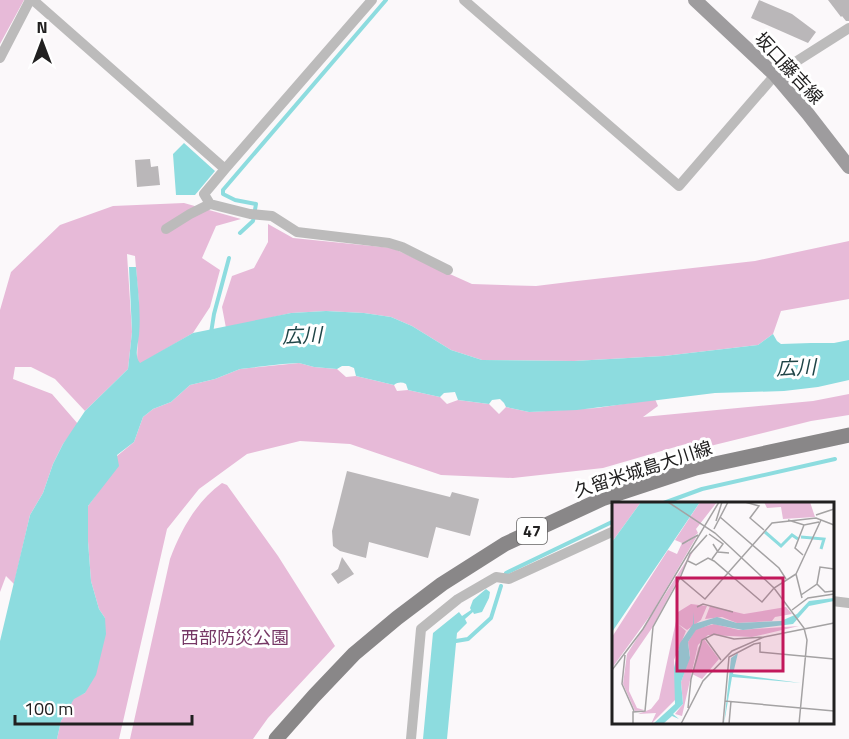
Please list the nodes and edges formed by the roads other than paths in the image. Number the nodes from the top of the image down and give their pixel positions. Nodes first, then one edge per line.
1 (32, 0) edge
2 (372, 0) edge
3 (464, 0) edge
4 (695, 0) edge
5 (849, 28) edge
6 (0, 58) edge
7 (775, 75) junction
8 (849, 167) edge
9 (225, 169) junction
10 (210, 204) junction
11 (166, 229) dead end
12 (448, 270) dead end
13 (849, 435) edge
14 (612, 532) edge
15 (834, 601) edge
16 (849, 603) edge
17 (276, 739) edge
18 (411, 739) edge

1 - 6 street
1 - 9 street
2 - 9 street
3 - 7 street
4 - 7 main road, 坂口藤吉線
5 - 7 street
7 - 8 main road, 坂口藤吉線
9 - 10 street
10 - 11 street
10 - 12 street
13 - 17 main road, 久留米城島大川線 / 47
14 - 18 street
15 - 16 street

